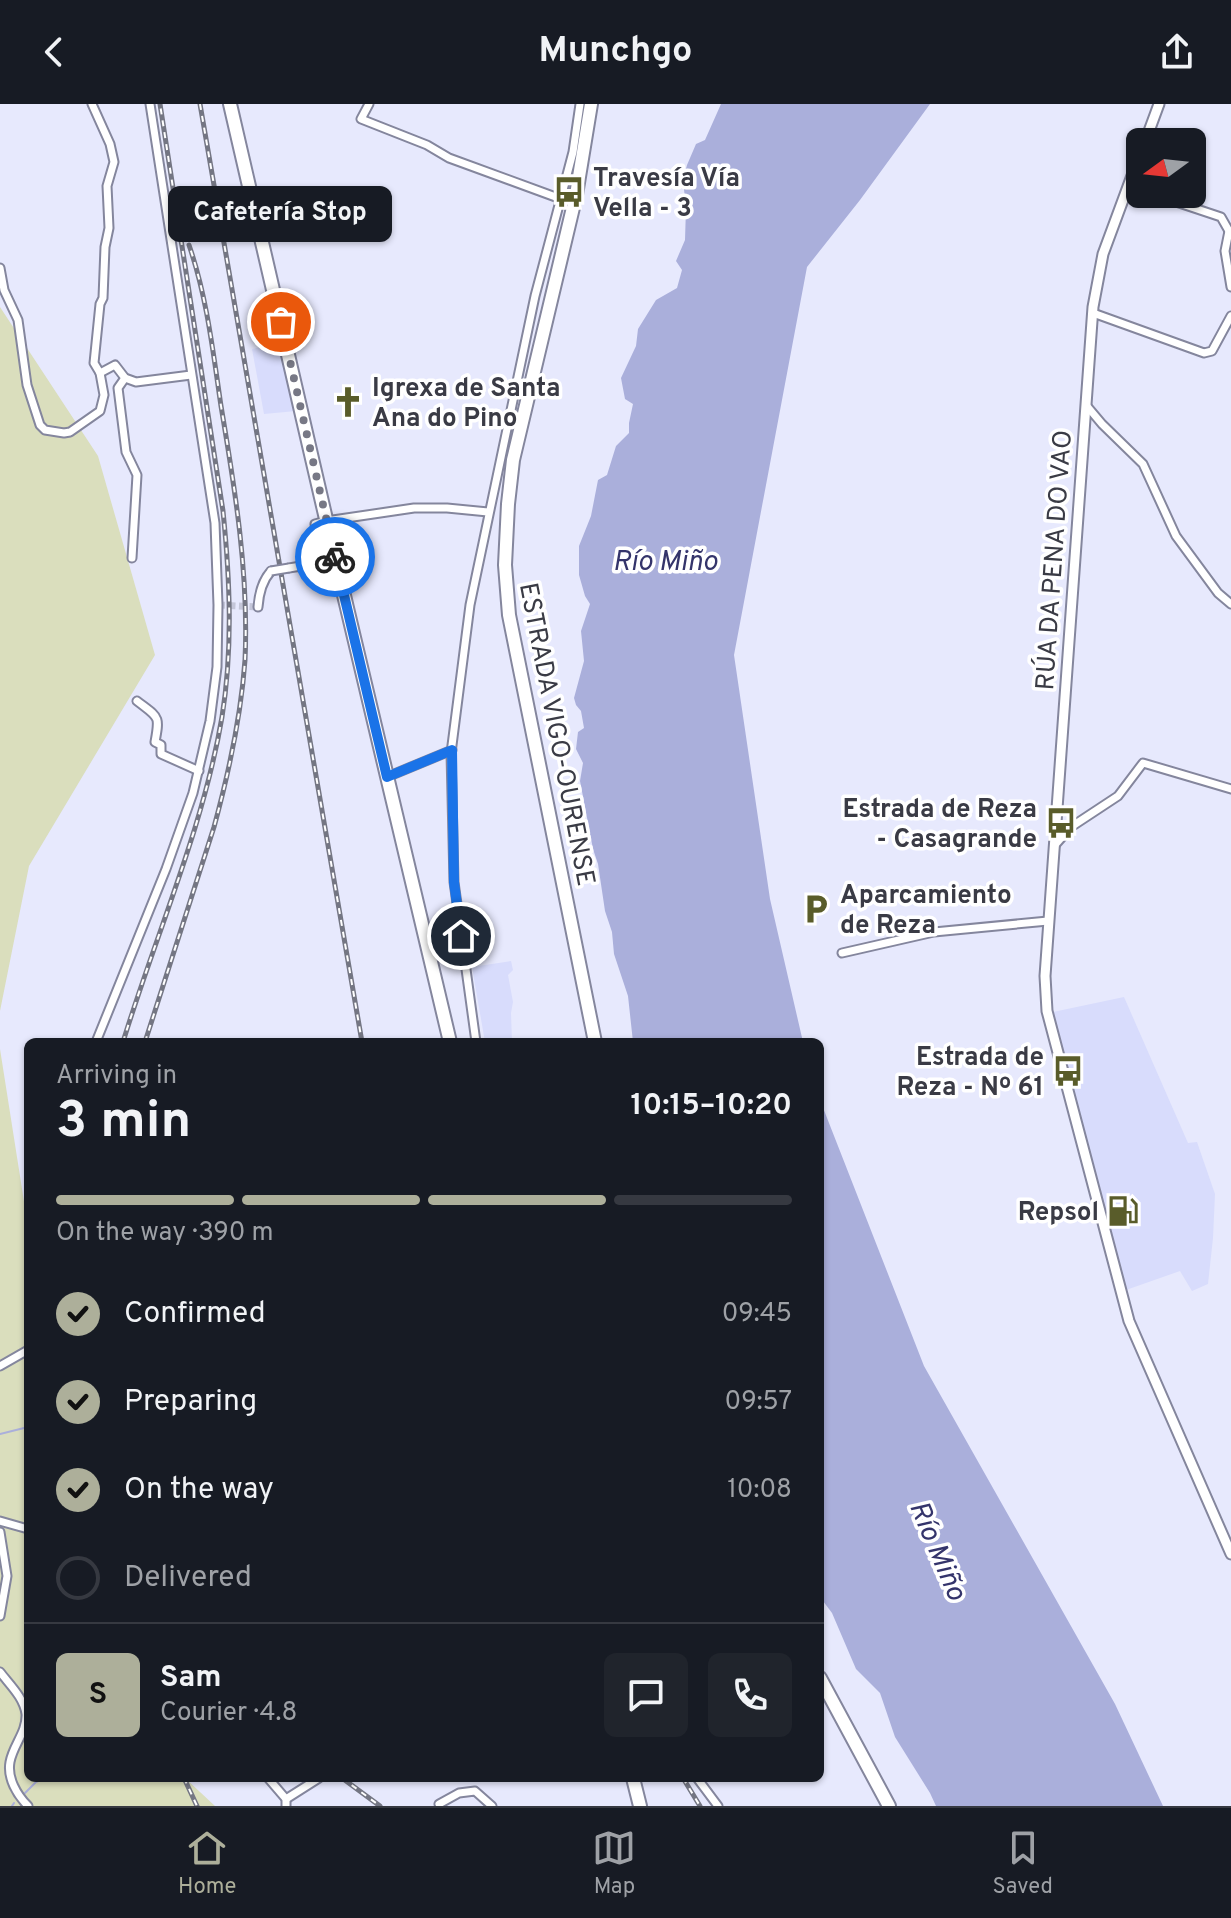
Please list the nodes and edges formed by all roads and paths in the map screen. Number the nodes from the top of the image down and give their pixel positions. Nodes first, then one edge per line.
1 (92, 104) edge
2 (150, 104) edge
3 (230, 104) edge
4 (369, 104) edge
5 (580, 104) edge
6 (591, 104) edge
7 (1159, 104) edge
8 (1150, 128) edge
9 (1126, 196) edge
10 (561, 199) junction
11 (1194, 208) edge
12 (1230, 231) edge
13 (0, 268) edge
14 (1231, 287) edge
15 (1093, 313) junction
16 (1231, 316) edge
17 (100, 373) junction
18 (191, 375) junction
19 (125, 378) junction
20 (1086, 405) junction
21 (488, 512) junction
22 (326, 521) junction
23 (132, 558) dead end
24 (1231, 604) edge
25 (258, 607) dead end
26 (137, 701) dead end
27 (452, 750) junction
28 (199, 771) junction
29 (387, 777) junction
30 (1231, 789) edge
31 (1054, 845) junction
32 (561, 871) junction
33 (1048, 921) junction
34 (842, 953) dead end
35 (100, 1038) edge
36 (450, 1038) edge
37 (475, 1038) edge
38 (586, 1038) edge
39 (594, 1038) edge
40 (24, 1352) edge
41 (0, 1366) edge
42 (0, 1521) edge
43 (24, 1528) edge
44 (0, 1532) edge
45 (1230, 1550) edge
46 (0, 1616) edge
47 (0, 1672) edge
48 (824, 1685) edge
49 (24, 1709) edge
50 (24, 1726) edge
51 (271, 1782) edge
52 (314, 1782) edge
53 (634, 1782) edge
54 (700, 1782) edge
55 (286, 1802) edge
56 (439, 1804) dead end
57 (28, 1806) edge
58 (492, 1806) edge
59 (640, 1806) edge
60 (718, 1806) edge
61 (887, 1806) edge

1 - 17 street
2 - 18 street
3 - 22 highway
4 - 10 street
5 - 10 street
6 - 32 highway, ESTRADA VIGO-OURENSE
7 - 8 main road
9 - 15 main road, RÚA DA PENA DO VAO
10 - 21 street
11 - 12 street
12 - 14 street
13 - 17 street
15 - 16 street
15 - 20 main road, RÚA DA PENA DO VAO
17 - 19 street
18 - 19 street
18 - 28 street
19 - 23 street
20 - 24 street
20 - 31 main road, RÚA DA PENA DO VAO
21 - 22 street
21 - 27 street
22 - 25 street, bridge
22 - 29 highway
26 - 28 street
27 - 29 street
27 - 37 street
28 - 35 street
29 - 36 highway
30 - 31 street
31 - 33 main road, RÚA DA PENA DO VAO
32 - 38 highway
32 - 39 highway, ESTRADA VIGO-OURENSE
33 - 34 street
33 - 45 main road, RÚA DA PENA DO VAO
40 - 41 street
42 - 43 street
44 - 46 street
47 - 49 street
48 - 61 highway
50 - 57 street
51 - 55 street
52 - 55 street
53 - 59 highway
54 - 60 street
56 - 58 street

